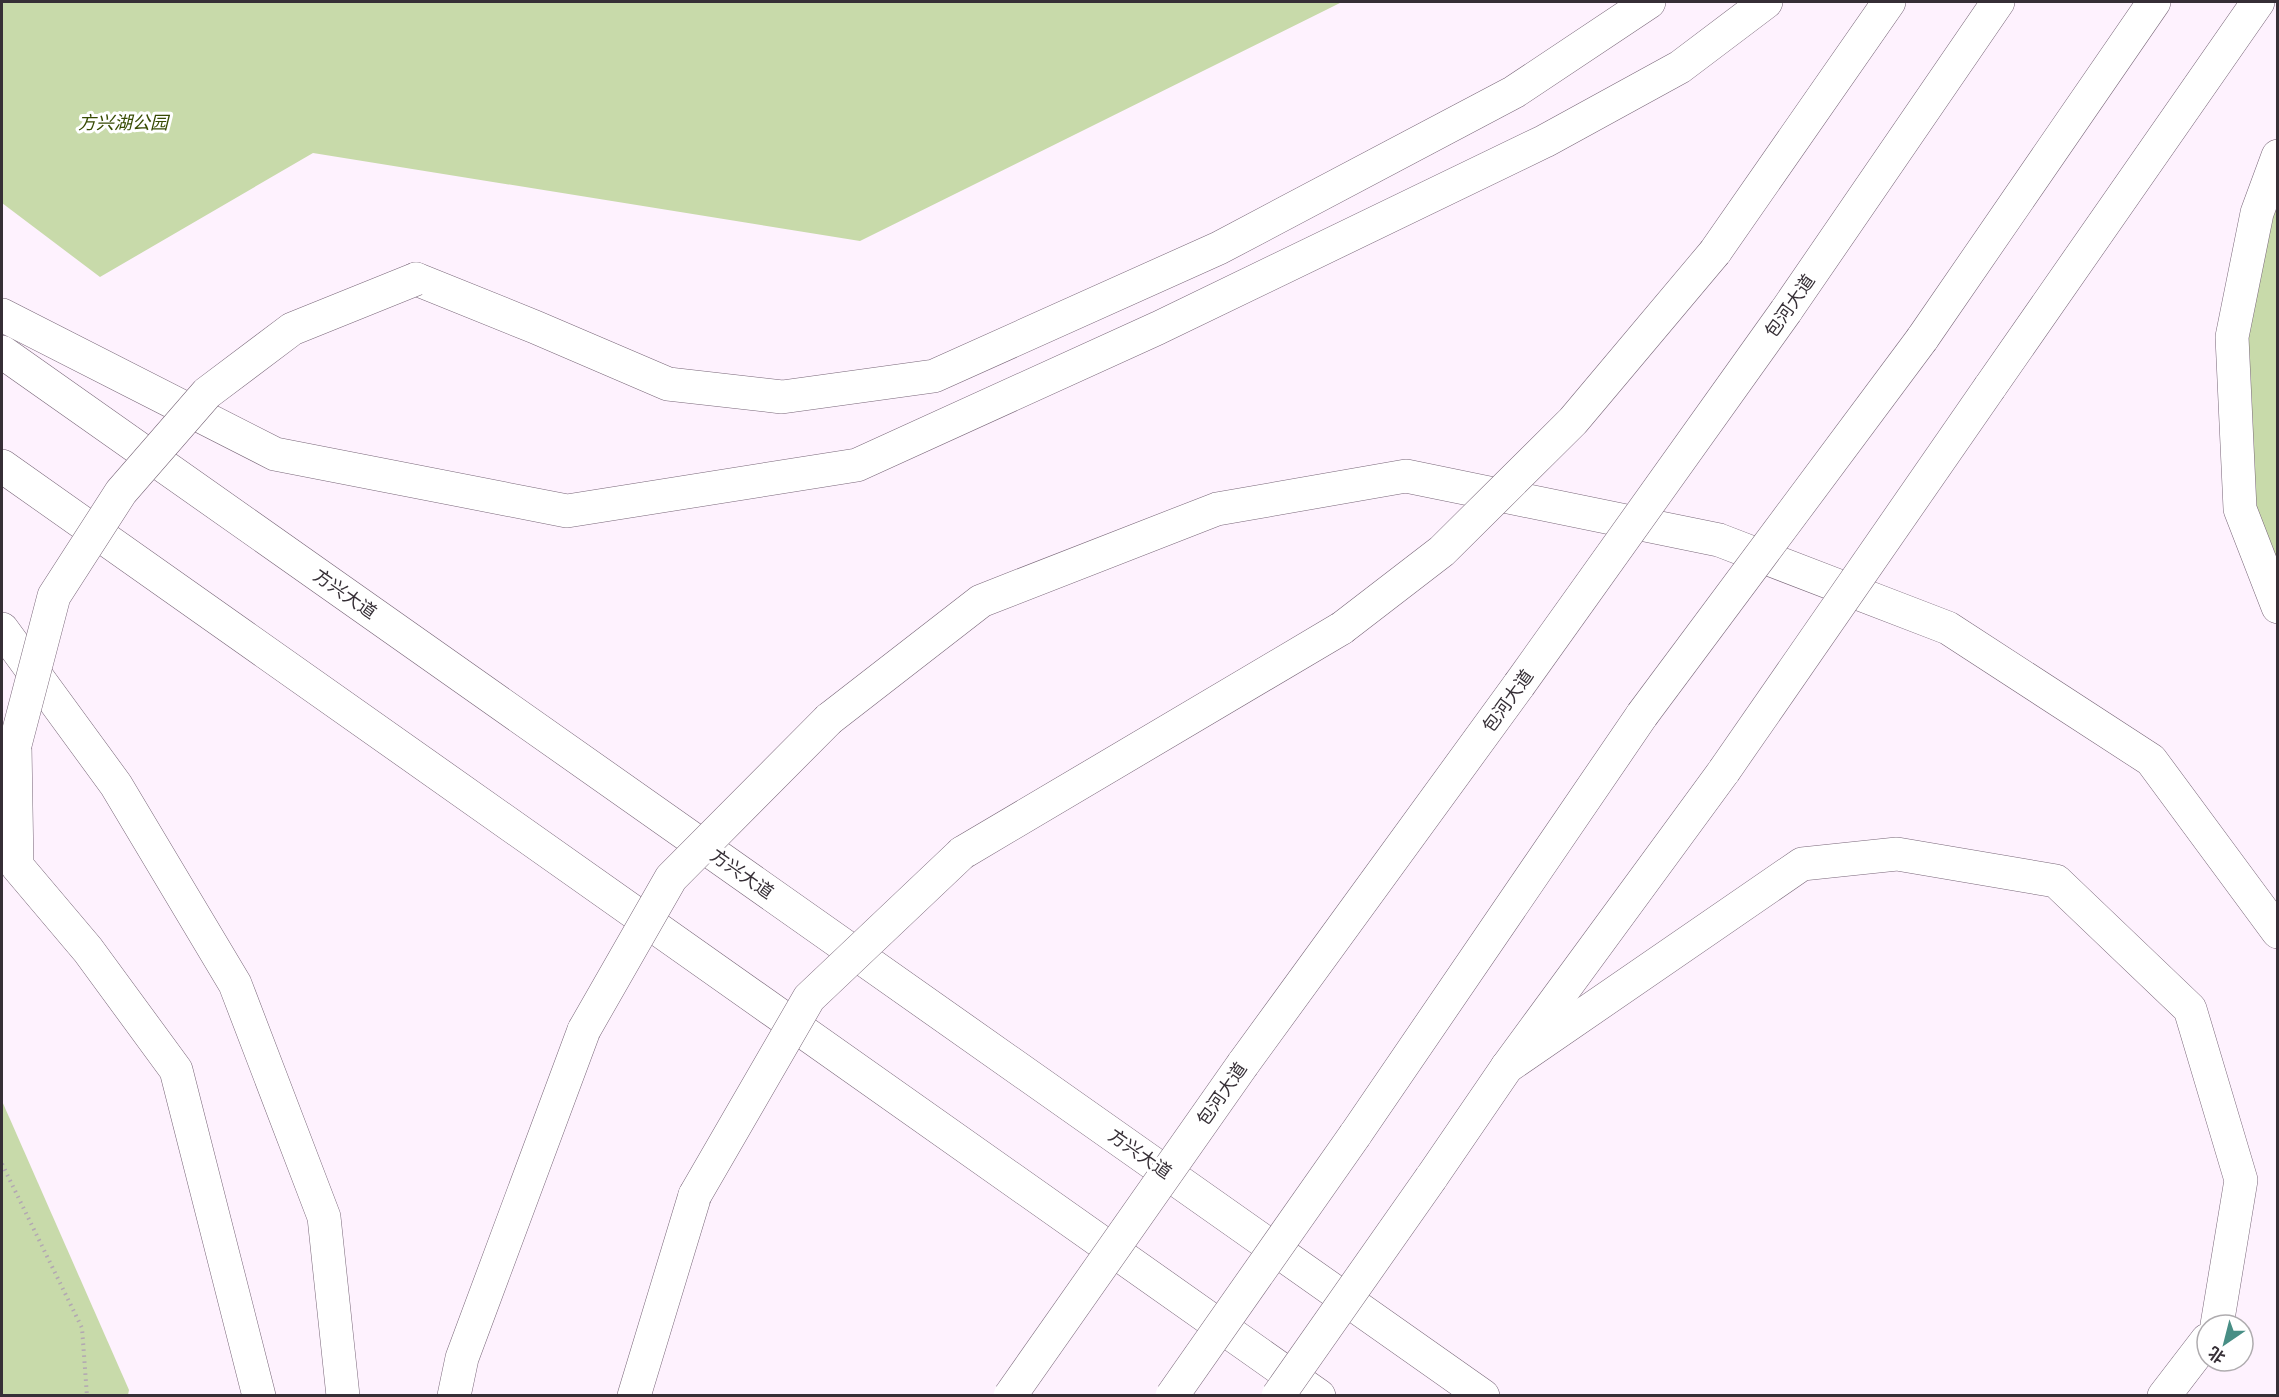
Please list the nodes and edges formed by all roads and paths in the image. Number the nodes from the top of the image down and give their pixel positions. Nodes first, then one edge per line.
1 (1649, 2) edge
2 (1766, 2) edge
3 (1889, 2) edge
4 (1998, 2) edge
5 (2154, 2) edge
6 (2258, 2) edge
7 (2277, 156) edge
8 (2, 315) edge
9 (2, 352) edge
10 (2, 466) edge
11 (2277, 607) edge
12 (2, 629) edge
13 (2277, 932) edge
14 (1507, 1067) junction
15 (2, 1164) edge
16 (2219, 1313) edge
17 (2195, 1355) edge
18 (1483, 1392) edge
19 (87, 1395) edge
20 (259, 1395) edge
21 (343, 1395) edge
22 (454, 1395) edge
23 (634, 1395) edge
24 (1010, 1395) edge
25 (1172, 1395) edge
26 (1278, 1395) edge
27 (1318, 1395) edge
28 (2164, 1395) edge

1 - 20 main road, bridge
2 - 8 main road
3 - 23 main road, bridge
4 - 24 main road, 包河大道, bridge
5 - 25 main road, bridge
6 - 14 main road, bridge
7 - 11 main road
9 - 18 main road, 方兴大道
10 - 27 main road
12 - 21 main road
13 - 22 main road, bridge
14 - 16 main road
14 - 26 main road, bridge
15 - 19 path
17 - 28 main road

